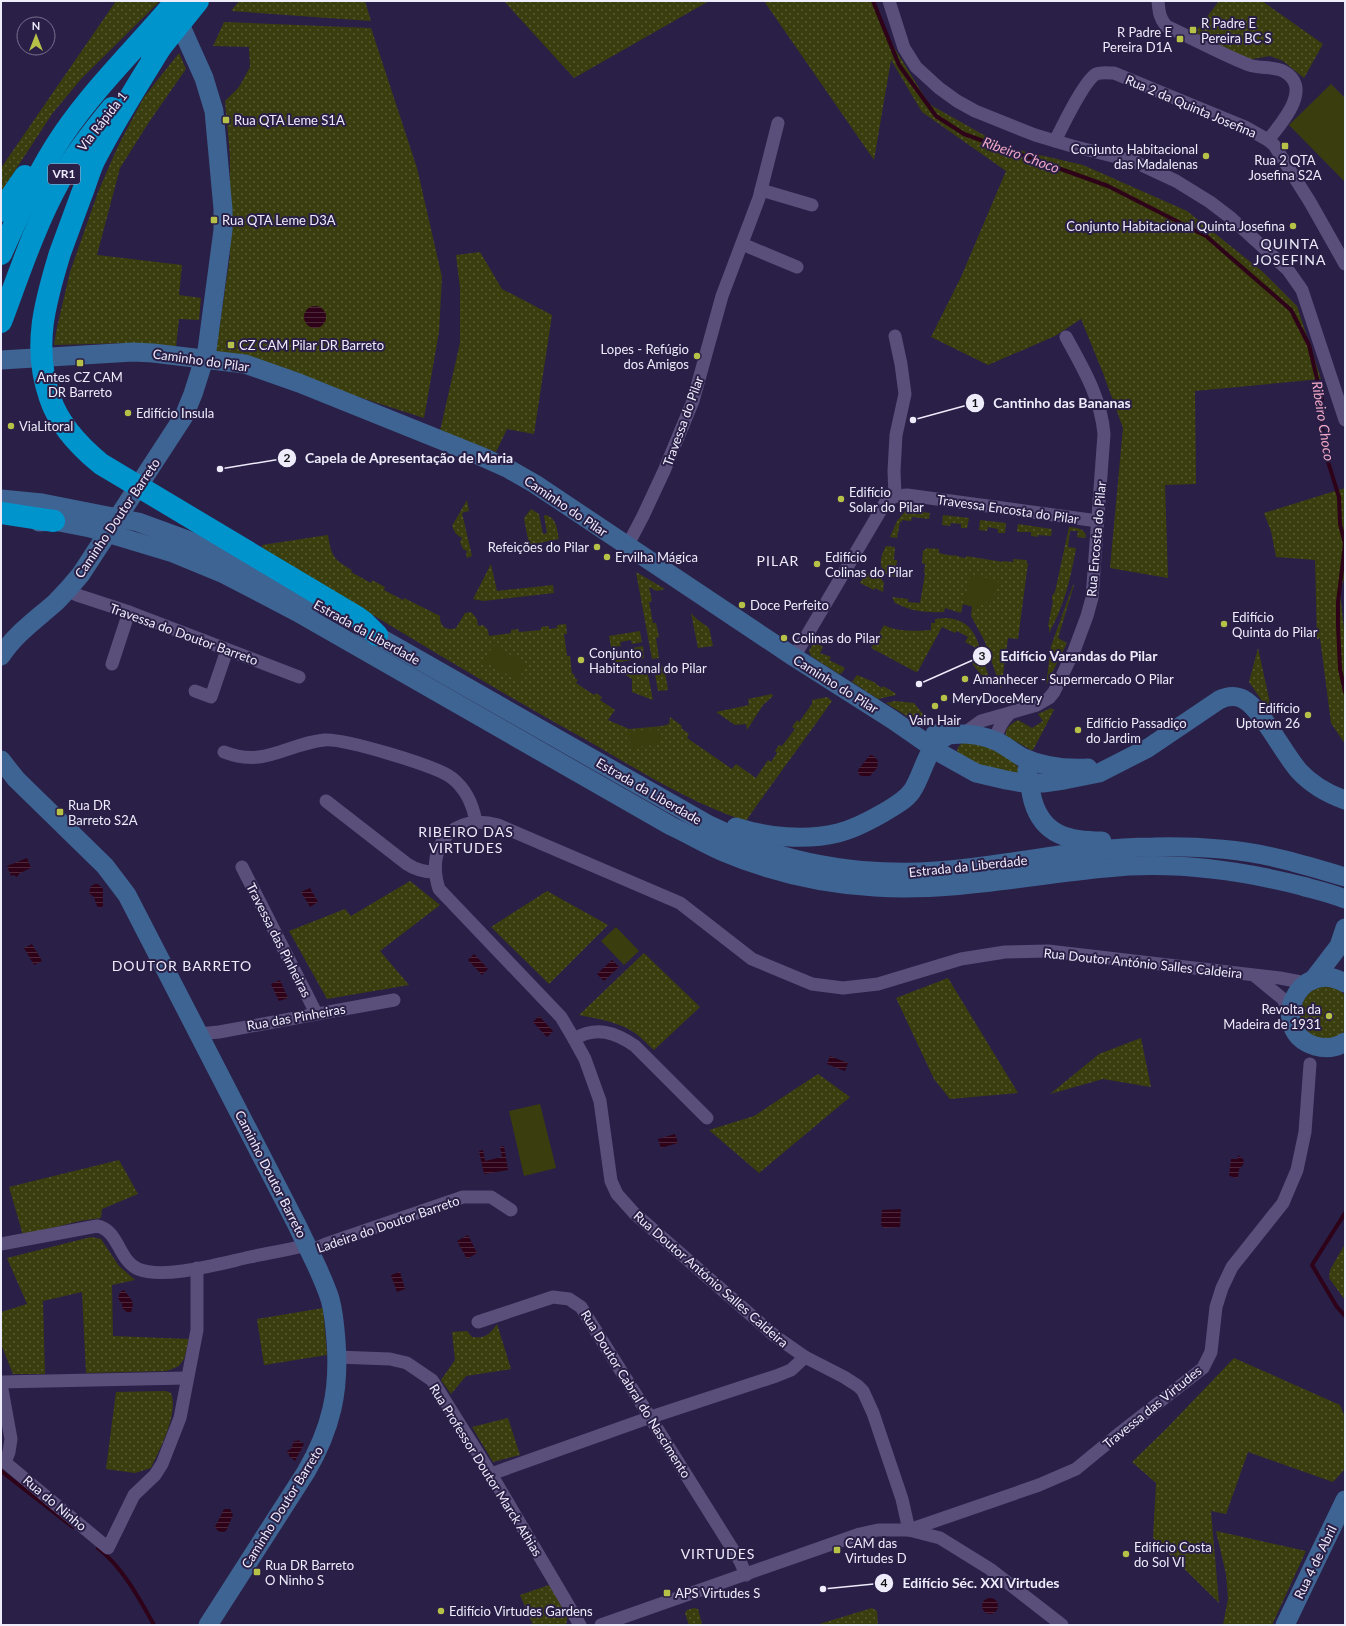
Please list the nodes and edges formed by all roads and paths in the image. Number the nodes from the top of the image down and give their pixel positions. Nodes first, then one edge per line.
1 (169, 1) edge
2 (176, 1) edge
3 (198, 1) edge
4 (889, 1) edge
5 (1158, 1) edge
6 (161, 47) junction
7 (99, 88) junction
8 (778, 123) dead end
9 (1268, 140) junction
10 (1055, 141) junction
11 (761, 190) junction
12 (812, 205) dead end
13 (1, 212) edge
14 (742, 244) junction
15 (1, 254) edge
16 (1345, 264) edge
17 (797, 267) dead end
18 (1, 285) edge
19 (1, 322) edge
20 (895, 336) dead end
21 (1066, 337) dead end
22 (1, 360) edge
23 (205, 360) junction
24 (1345, 420) edge
25 (895, 496) junction
26 (1, 499) edge
27 (1, 513) edge
28 (94, 520) junction
29 (54, 521) junction
30 (1098, 521) junction
31 (1, 522) edge
32 (624, 545) junction
33 (68, 590) junction
34 (129, 612) junction
35 (377, 635) junction
36 (227, 650) junction
37 (1, 656) edge
38 (794, 657) junction
39 (112, 664) dead end
40 (299, 677) dead end
41 (195, 691) dead end
42 (1010, 713) junction
43 (905, 728) junction
44 (955, 735) junction
45 (996, 741) junction
46 (933, 748) junction
47 (224, 752) dead end
48 (1021, 756) junction
49 (1, 760) edge
50 (954, 761) junction
51 (1115, 764) junction
52 (1030, 783) junction
53 (1345, 800) edge
54 (326, 801) dead end
55 (677, 807) junction
56 (476, 822) junction
57 (1152, 847) junction
58 (242, 867) dead end
59 (434, 872) junction
60 (1345, 877) edge
61 (1342, 897) edge
62 (1342, 937) edge
63 (1255, 976) junction
64 (1309, 982) junction
65 (1343, 982) edge
66 (394, 1000) dead end
67 (316, 1013) junction
68 (1290, 1013) junction
69 (199, 1034) junction
70 (574, 1039) junction
71 (1341, 1047) edge
72 (1310, 1064) dead end
73 (706, 1118) dead end
74 (511, 1210) dead end
75 (1, 1244) edge
76 (308, 1248) junction
77 (197, 1268) junction
78 (478, 1322) dead end
79 (337, 1357) junction
80 (805, 1357) junction
81 (187, 1378) junction
82 (1, 1383) edge
83 (651, 1417) junction
84 (3, 1461) edge
85 (491, 1474) junction
86 (1345, 1500) edge
87 (910, 1530) junction
88 (746, 1575) junction
89 (208, 1625) edge
90 (580, 1625) edge
91 (601, 1625) edge
92 (1062, 1625) edge
93 (1285, 1625) edge

1 - 23 street, Caminho Doutor Barreto
2 - 7 highway, Via Rápida 1 / VR1
3 - 6 highway, Via Rápida 1 / VR1
4 - 10 street
5 - 9 street
6 - 19 highway, Via Rápida 1 / VR1
6 - 35 highway
7 - 13 highway
7 - 15 highway, Via Rápida 1 / VR1
7 - 18 highway
8 - 11 street, Travessa do Pilar
9 - 10 street, Rua 2 da Quinta Josefina
9 - 16 street, Rua 2 da Quinta Josefina
10 - 24 street
11 - 12 street
11 - 14 street, Travessa do Pilar
14 - 17 street
14 - 32 street, Travessa do Pilar
20 - 25 street
21 - 30 street, Rua Encosta do Pilar
22 - 23 street, Caminho do Pilar
23 - 32 street, Caminho do Pilar
23 - 33 street, Caminho Doutor Barreto
25 - 30 street, Travessa Encosta do Pilar
25 - 38 street
26 - 28 street, Estrada da Liberdade
27 - 29 highway
28 - 29 street, Estrada da Liberdade
28 - 35 street, Estrada da Liberdade
28 - 61 street, Estrada da Liberdade
29 - 31 street, Estrada da Liberdade
30 - 42 street, Rua Encosta do Pilar
32 - 38 street, Caminho do Pilar
33 - 34 street, Travessa do Doutor Barreto
33 - 37 street, Caminho Doutor Barreto
34 - 36 street, Travessa do Doutor Barreto
34 - 39 street
35 - 55 street, Estrada da Liberdade
36 - 40 street, Travessa do Doutor Barreto
36 - 41 street
38 - 43 street, Caminho do Pilar
42 - 44 street, Rua Encosta do Pilar
42 - 45 street
43 - 44 street, Caminho do Pilar
43 - 46 street, Caminho do Pilar
44 - 45 street, Caminho do Pilar
44 - 46 street
44 - 50 street
45 - 48 street, Caminho do Pilar
46 - 50 street, Caminho do Pilar
46 - 55 street
47 - 56 street
48 - 51 street, Caminho do Pilar
48 - 52 street
49 - 69 street, Caminho Doutor Barreto
50 - 52 street, Caminho do Pilar
51 - 52 street, Caminho do Pilar
51 - 53 street, Caminho do Pilar
52 - 57 street
54 - 59 street
55 - 57 street, Estrada da Liberdade
56 - 59 street, Rua Doutor António Salles Caldeira
56 - 63 street, Rua Doutor António Salles Caldeira
57 - 60 street, Estrada da Liberdade
58 - 67 street, Travessa das Pinheiras
59 - 70 street, Rua Doutor António Salles Caldeira
62 - 64 street
62 - 65 street
63 - 64 street, Rua Doutor António Salles Caldeira
63 - 68 street, Rua Doutor António Salles Caldeira
64 - 65 street
64 - 68 street
66 - 67 street, Rua das Pinheiras
67 - 69 street, Rua das Pinheiras
68 - 71 street
69 - 76 street, Caminho Doutor Barreto
70 - 73 street
70 - 80 street, Rua Doutor António Salles Caldeira
72 - 87 street, Travessa das Virtudes
74 - 76 street, Ladeira do Doutor Barreto
75 - 77 street, Ladeira do Doutor Barreto
76 - 77 street, Ladeira do Doutor Barreto
76 - 79 street, Caminho Doutor Barreto
77 - 81 street
78 - 83 street, Rua Doutor Cabral do Nascimento
79 - 85 street, Rua Professor Doutor Marck Athias
79 - 89 street, Caminho Doutor Barreto
80 - 83 street
80 - 87 street, Rua Doutor António Salles Caldeira
81 - 82 street
81 - 84 street, Rua do Ninho
82 - 84 street
83 - 85 street
83 - 88 street, Rua Doutor Cabral do Nascimento
85 - 90 street, Rua Professor Doutor Marck Athias
86 - 93 street, Rua 4 de Abril
87 - 88 street
87 - 92 street
88 - 91 street

